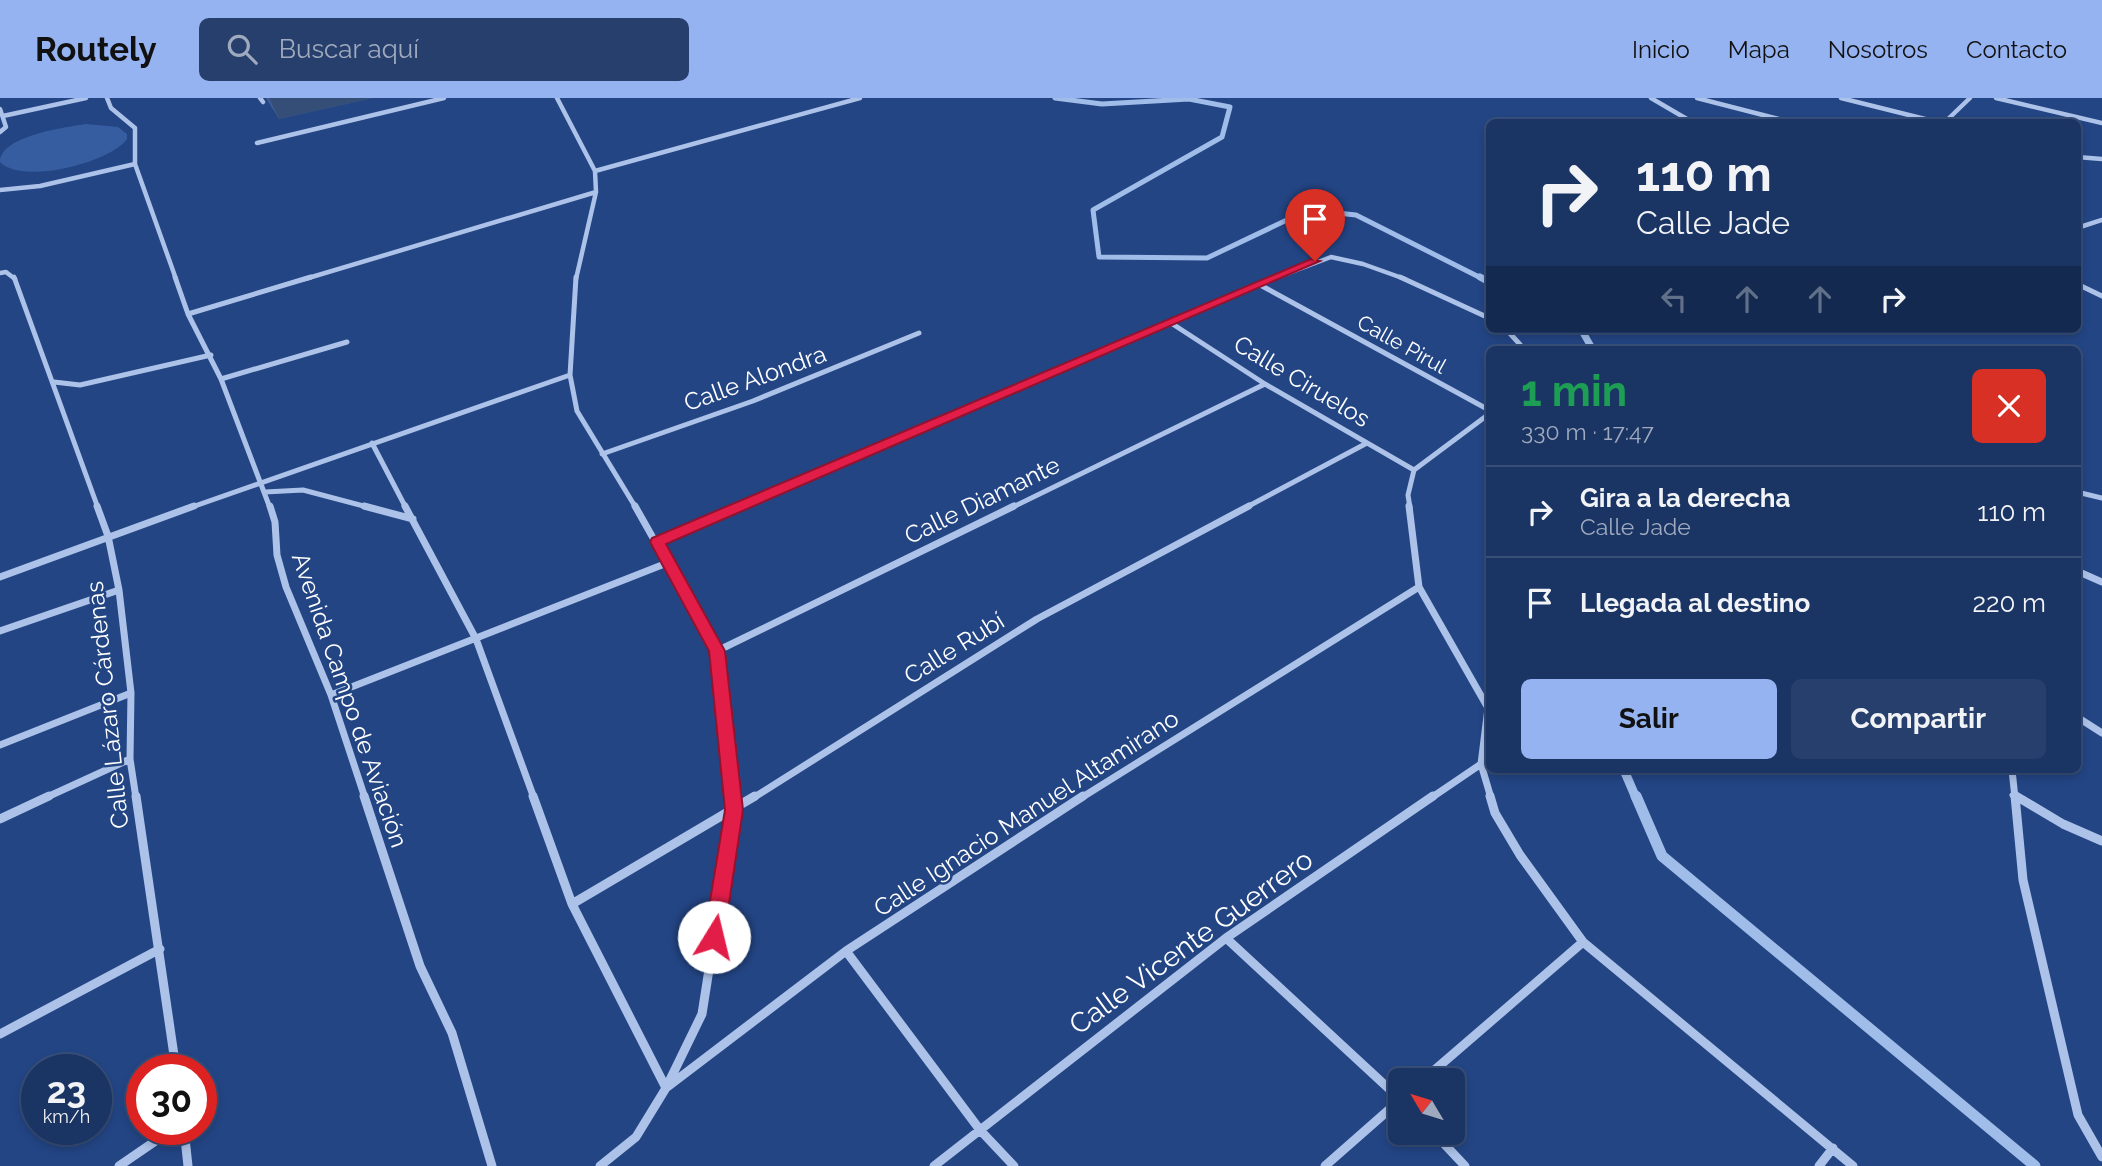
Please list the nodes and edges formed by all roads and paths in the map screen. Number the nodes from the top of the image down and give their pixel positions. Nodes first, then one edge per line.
1 (86, 98) edge
2 (107, 98) edge
3 (444, 98) edge
4 (558, 98) edge
5 (860, 98) edge
6 (1651, 98) edge
7 (1698, 98) edge
8 (1840, 98) edge
9 (1970, 98) edge
10 (1996, 98) edge
11 (0, 108) edge
12 (3, 117) junction
13 (1687, 119) edge
14 (1778, 119) edge
15 (1925, 119) edge
16 (1948, 119) edge
17 (2102, 123) edge
18 (0, 132) edge
19 (257, 144) dead end
20 (2081, 157) edge
21 (2102, 159) edge
22 (135, 164) junction
23 (595, 171) junction
24 (0, 190) edge
25 (596, 192) junction
26 (2102, 220) edge
27 (2081, 227) edge
28 (3, 273) edge
29 (1262, 286) junction
30 (2081, 286) edge
31 (2102, 296) edge
32 (188, 314) junction
33 (1486, 316) edge
34 (1171, 323) junction
35 (919, 333) dead end
36 (1510, 333) edge
37 (347, 342) dead end
38 (1521, 346) edge
39 (211, 355) junction
40 (570, 375) junction
41 (221, 379) junction
42 (54, 382) junction
43 (1265, 384) junction
44 (1486, 410) edge
45 (1486, 414) edge
46 (372, 443) junction
47 (1367, 443) junction
48 (602, 454) junction
49 (1414, 470) junction
50 (263, 488) junction
51 (2081, 493) edge
52 (2102, 498) edge
53 (413, 519) junction
54 (108, 536) junction
55 (657, 542) junction
56 (667, 563) junction
57 (2081, 574) edge
58 (0, 577) edge
59 (2102, 582) edge
60 (1419, 587) junction
61 (119, 590) junction
62 (0, 631) edge
63 (476, 639) junction
64 (717, 651) junction
65 (131, 692) junction
66 (331, 695) junction
67 (1486, 704) edge
68 (2081, 720) edge
69 (1486, 724) edge
70 (2102, 733) edge
71 (0, 745) edge
72 (130, 759) junction
73 (1481, 764) junction
74 (2012, 773) edge
75 (2013, 794) junction
76 (734, 810) junction
77 (0, 819) edge
78 (2102, 841) edge
79 (572, 904) junction
80 (1226, 938) junction
81 (1583, 942) junction
82 (160, 949) junction
83 (846, 951) junction
84 (0, 1034) edge
85 (174, 1054) edge
86 (1437, 1068) edge
87 (666, 1088) junction
88 (1388, 1088) edge
89 (1388, 1110) edge
90 (980, 1130) junction
91 (150, 1145) edge
92 (186, 1145) edge
93 (1445, 1145) edge
94 (1833, 1148) junction
95 (2102, 1157) edge
96 (119, 1166) edge
97 (188, 1166) edge
98 (492, 1166) edge
99 (600, 1166) edge
100 (934, 1166) edge
101 (1014, 1166) edge
102 (1325, 1166) edge
103 (1465, 1166) edge
104 (1819, 1166) edge
105 (1853, 1166) edge

1 - 12 street
2 - 22 street, Avenida Campo de Aviación
3 - 19 street
4 - 23 street
5 - 23 street
6 - 13 street
7 - 14 street
8 - 15 street
9 - 16 street
10 - 17 street
11 - 12 street
12 - 18 street
20 - 21 street
22 - 24 street
22 - 32 street, Avenida Campo de Aviación
23 - 25 street
25 - 32 street
25 - 40 street
26 - 27 street
28 - 42 street, Calle Lázaro Cárdenas
29 - 33 street
29 - 34 street
29 - 44 street, Calle Pirul
30 - 31 street
32 - 39 street, Avenida Campo de Aviación
34 - 43 street, Calle Ciruelos
34 - 55 street
35 - 48 street, Calle Alondra
36 - 38 street
37 - 41 street
39 - 41 street, Avenida Campo de Aviación
39 - 42 street
40 - 46 street
40 - 48 street
41 - 50 street, Avenida Campo de Aviación
42 - 54 street, Calle Lázaro Cárdenas
43 - 47 street, Calle Ciruelos
43 - 64 street, Calle Diamante
45 - 49 street
46 - 50 street
46 - 53 street
47 - 49 street, Calle Ciruelos
47 - 76 street, Calle Rubí
48 - 55 street
49 - 60 street
50 - 53 street
50 - 54 street
50 - 66 street, Avenida Campo de Aviación
51 - 52 street
53 - 63 street
54 - 58 street
54 - 61 street, Calle Lázaro Cárdenas
55 - 56 street
56 - 63 street
56 - 64 street
57 - 59 street
60 - 67 street
60 - 83 street, Calle Ignacio Manuel Altamirano
61 - 62 street
61 - 65 street, Calle Lázaro Cárdenas
63 - 66 street
63 - 79 street
64 - 76 street
65 - 71 street
65 - 72 street, Calle Lázaro Cárdenas
66 - 98 street, Avenida Campo de Aviación
68 - 70 street
69 - 73 street
72 - 77 street
72 - 82 street, Calle Lázaro Cárdenas
73 - 80 street, Calle Vicente Guerrero
73 - 81 street
74 - 75 street
75 - 78 street
75 - 95 street
76 - 79 street, Calle Rubí
76 - 87 street
79 - 87 street
80 - 88 street
80 - 90 street, Calle Vicente Guerrero
81 - 86 street
81 - 94 street
82 - 84 street
82 - 85 street, Calle Lázaro Cárdenas
83 - 87 street, Calle Ignacio Manuel Altamirano
83 - 90 street
87 - 99 street
89 - 102 street
90 - 100 street, Calle Vicente Guerrero
90 - 101 street
91 - 96 street
92 - 97 street
93 - 103 street
94 - 104 street
94 - 105 street

